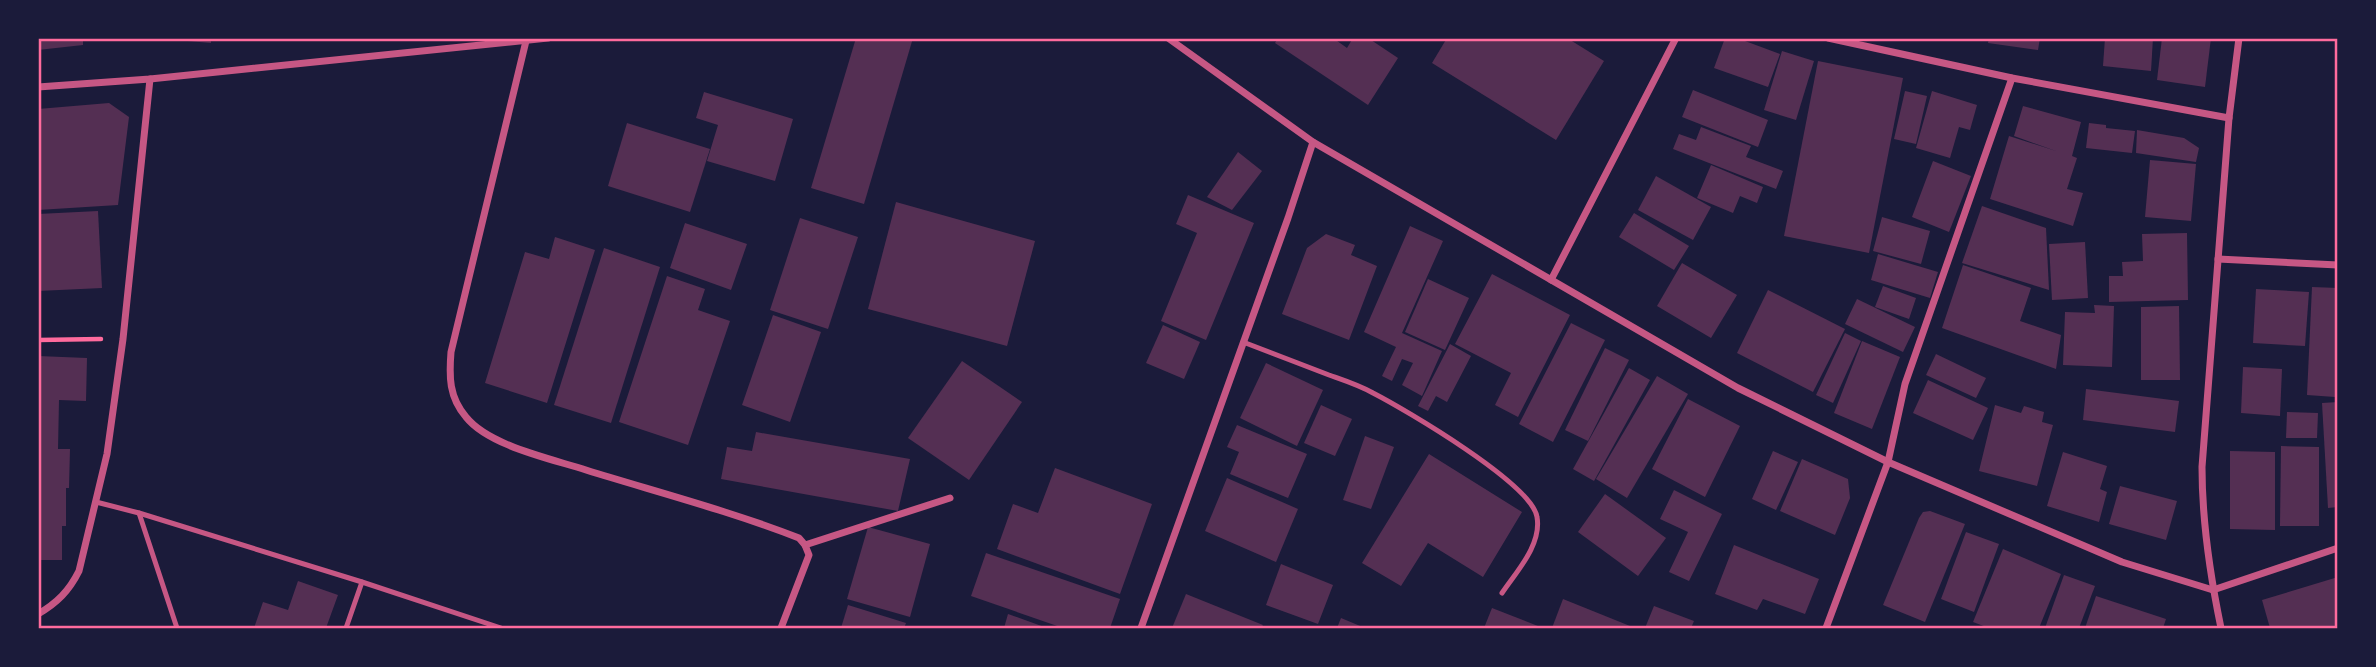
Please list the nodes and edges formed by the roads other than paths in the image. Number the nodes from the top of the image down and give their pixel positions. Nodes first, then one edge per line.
1 (548, 38) edge
2 (1168, 38) edge
3 (1676, 38) edge
4 (1828, 38) edge
5 (2239, 38) edge
6 (526, 41) junction
7 (2012, 78) junction
8 (150, 79) junction
9 (38, 87) edge
10 (2229, 118) junction
11 (1313, 142) junction
12 (2218, 260) junction
13 (2337, 265) edge
14 (1551, 280) junction
15 (1243, 342) junction
16 (1888, 462) junction
17 (950, 498) dead end
18 (96, 502) junction
19 (139, 513) junction
20 (805, 545) junction
21 (2337, 548) edge
22 (362, 582) junction
23 (2213, 590) junction
24 (1502, 593) dead end
25 (38, 614) edge
26 (177, 628) edge
27 (346, 628) edge
28 (501, 628) edge
29 (781, 628) edge
30 (1141, 628) edge
31 (1826, 628) edge
32 (2221, 628) edge

1 - 6 street
2 - 11 street
3 - 14 street
4 - 7 street
5 - 10 street
6 - 8 street
6 - 20 street
7 - 10 street
7 - 16 street
8 - 9 street
8 - 18 street
10 - 12 street
11 - 14 street
11 - 15 street
12 - 13 street
12 - 23 street
14 - 16 street
15 - 24 lane
15 - 30 street
16 - 23 street
16 - 31 street
17 - 20 street
18 - 19 lane
18 - 25 street
19 - 22 lane
19 - 26 lane
20 - 29 street
21 - 23 street
22 - 27 lane
22 - 28 lane
23 - 32 street

